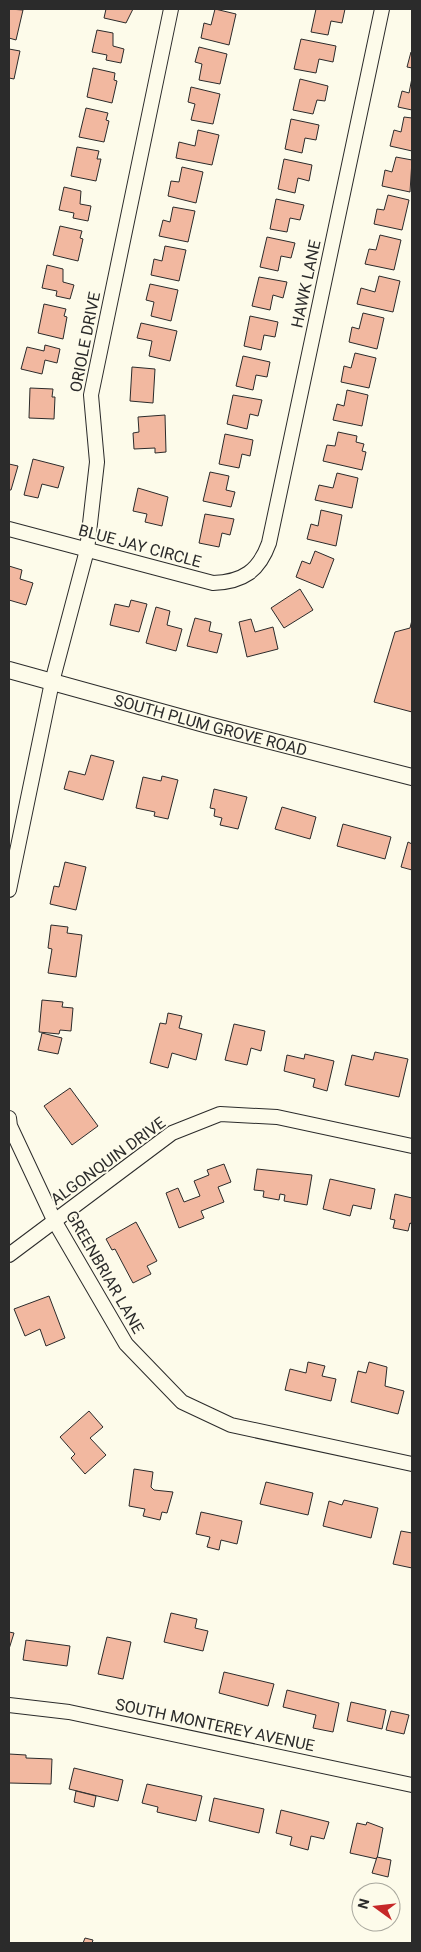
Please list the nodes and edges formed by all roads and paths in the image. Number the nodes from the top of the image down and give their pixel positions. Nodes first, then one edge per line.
1 (171, 9) edge
2 (382, 9) edge
3 (9, 529) edge
4 (86, 550) junction
5 (259, 565) joint
6 (9, 670) edge
7 (52, 682) junction
8 (412, 777) edge
9 (9, 890) edge
10 (9, 1118) edge
11 (412, 1146) edge
12 (54, 1222) junction
13 (9, 1255) edge
14 (412, 1464) edge
15 (9, 1704) edge
16 (412, 1785) edge

1 - 4 street, ORIOLE DRIVE
2 - 5 street, HAWK LANE
3 - 4 street, BLUE JAY CIRCLE
4 - 5 street, BLUE JAY CIRCLE
4 - 7 street, ORIOLE DRIVE
6 - 7 street, SOUTH PLUM GROVE ROAD
7 - 8 street, SOUTH PLUM GROVE ROAD
7 - 9 street
10 - 12 street, GREENBRIAR LANE
11 - 12 street, ALGONQUIN DRIVE
12 - 13 street, ALGONQUIN DRIVE
12 - 14 street, GREENBRIAR LANE
15 - 16 street, SOUTH MONTEREY AVENUE

